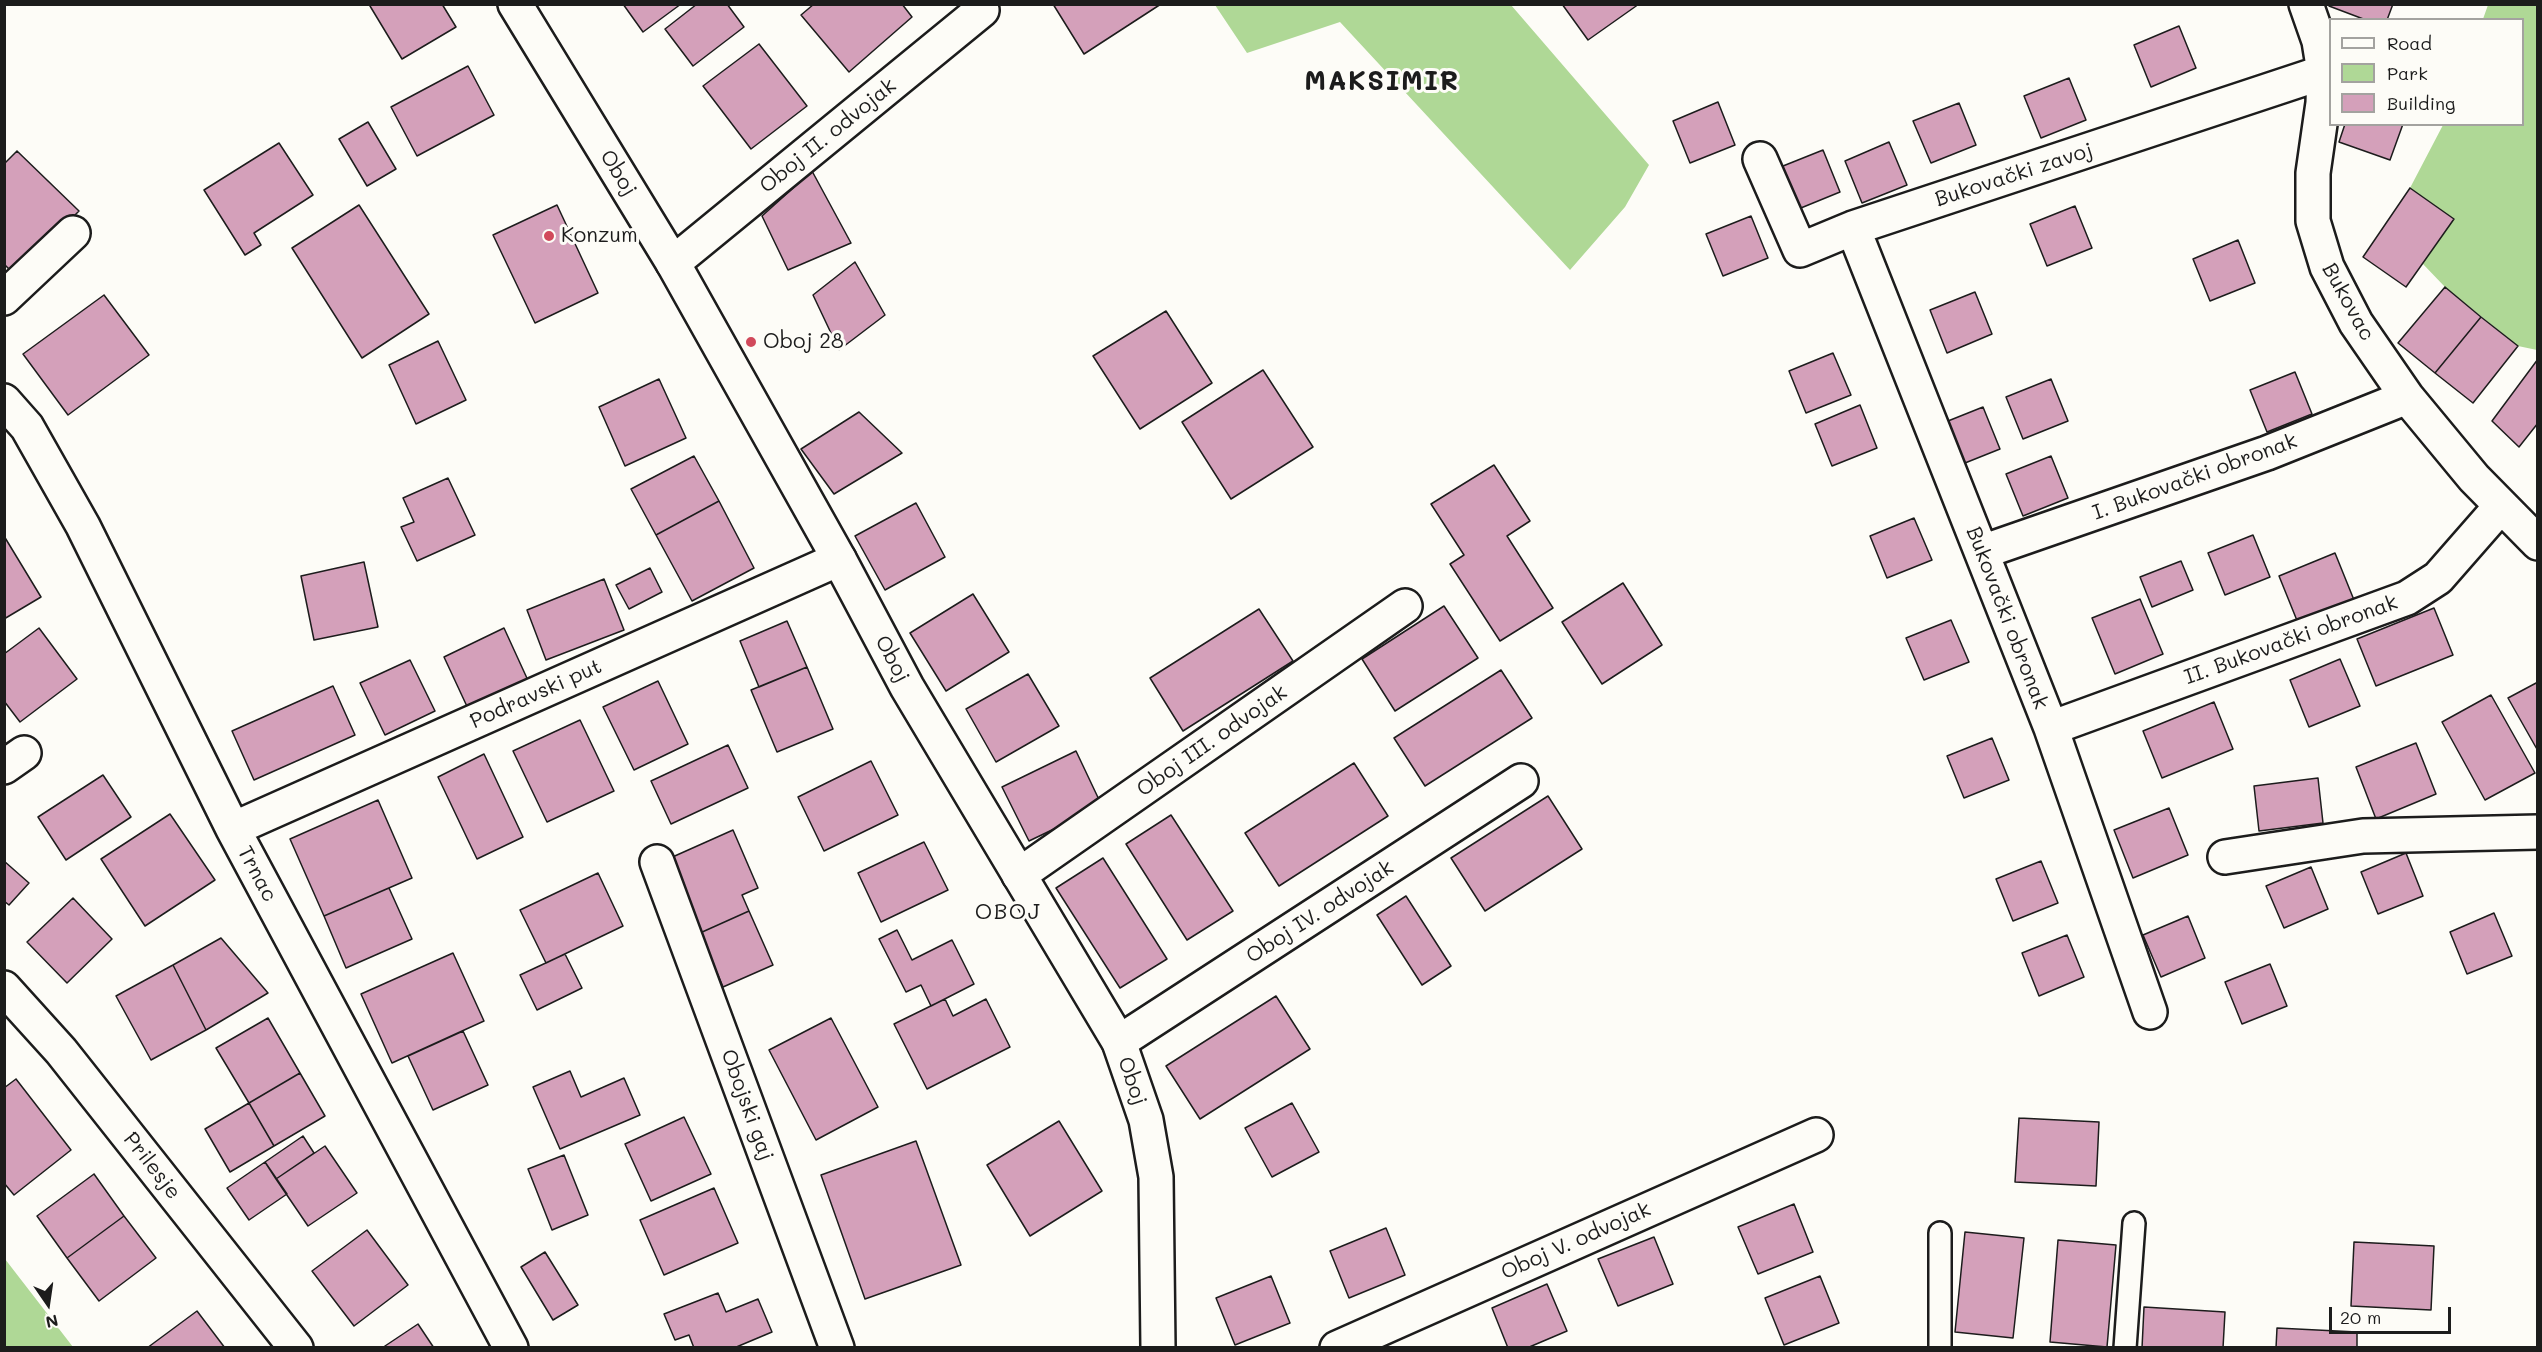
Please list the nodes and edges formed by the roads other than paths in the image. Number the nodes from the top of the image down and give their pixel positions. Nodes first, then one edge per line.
1 (515, 4) edge
2 (2306, 4) edge
3 (982, 10) dead end
4 (2324, 72) junction
5 (1760, 159) dead end
6 (1853, 228) junction
7 (73, 233) dead end
8 (673, 263) junction
9 (4, 298) edge
10 (2407, 397) junction
11 (4, 401) edge
12 (2501, 506) junction
13 (2538, 543) edge
14 (1982, 552) junction
15 (839, 559) junction
16 (1405, 606) dead end
17 (2051, 728) junction
18 (1521, 782) dead end
19 (233, 830) junction
20 (2538, 832) edge
21 (2225, 857) dead end
22 (657, 862) dead end
23 (1018, 875) junction
24 (4, 988) edge
25 (2150, 1012) dead end
26 (1119, 1042) junction
27 (1816, 1135) dead end
28 (2134, 1223) dead end
29 (1940, 1233) dead end
30 (296, 1347) edge
31 (511, 1347) edge
32 (837, 1347) edge
33 (1158, 1347) edge
34 (1337, 1347) edge
35 (1940, 1347) edge
36 (2125, 1347) edge

1 - 8 street, Oboj
2 - 4 street, Bukovac
3 - 8 street, Oboj II. odvojak
4 - 6 street, Bukovački zavoj
4 - 10 street, Bukovac
5 - 6 street, Bukovački zavoj
6 - 14 street, Bukovački obronak
7 - 9 street
8 - 15 street, Oboj
10 - 12 street, Bukovac
10 - 14 street, I. Bukovački obronak
11 - 19 street, Trnac
12 - 13 street, Bukovac
12 - 17 street, II. Bukovački obronak
14 - 17 street, Bukovački obronak
15 - 19 street, Podravski put
15 - 23 street, Oboj
16 - 23 street, Oboj III. odvojak
17 - 25 street, Bukovački obronak
18 - 26 street, Oboj IV. odvojak
19 - 31 street, Trnac
20 - 21 street
22 - 32 street, Obojski gaj
23 - 26 street, Oboj
24 - 30 street, Prilesje
26 - 33 street, Oboj
27 - 34 street, Oboj V. odvojak
28 - 36 lane
29 - 35 lane

